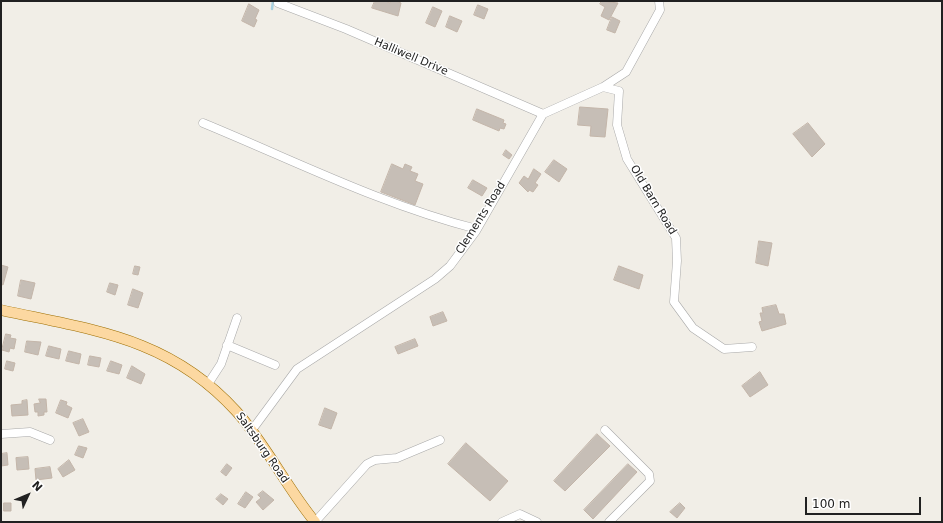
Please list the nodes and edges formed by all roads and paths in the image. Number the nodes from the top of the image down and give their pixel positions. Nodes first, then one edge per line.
1 (658, 1) edge
2 (278, 3) dead end
3 (603, 87) junction
4 (543, 114) junction
5 (203, 123) dead end
6 (477, 229) junction
7 (1, 310) edge
8 (237, 318) dead end
9 (227, 345) junction
10 (752, 347) dead end
11 (275, 365) dead end
12 (208, 384) junction
13 (252, 430) junction
14 (605, 430) dead end
15 (1, 434) edge
16 (50, 440) dead end
17 (440, 440) dead end
18 (315, 522) edge
19 (502, 522) edge
20 (537, 522) edge
21 (609, 522) edge

1 - 3 street
2 - 4 street, Halliwell Drive
3 - 4 street
3 - 10 street, Old Barn Road
4 - 6 street, Clements Road
5 - 6 street
6 - 13 street, Clements Road
7 - 12 main road, Saltsburg Road
8 - 9 street
9 - 11 street
9 - 12 street
12 - 13 main road, Saltsburg Road
13 - 18 main road, Saltsburg Road
14 - 21 street
15 - 16 street
17 - 18 street
19 - 20 street

